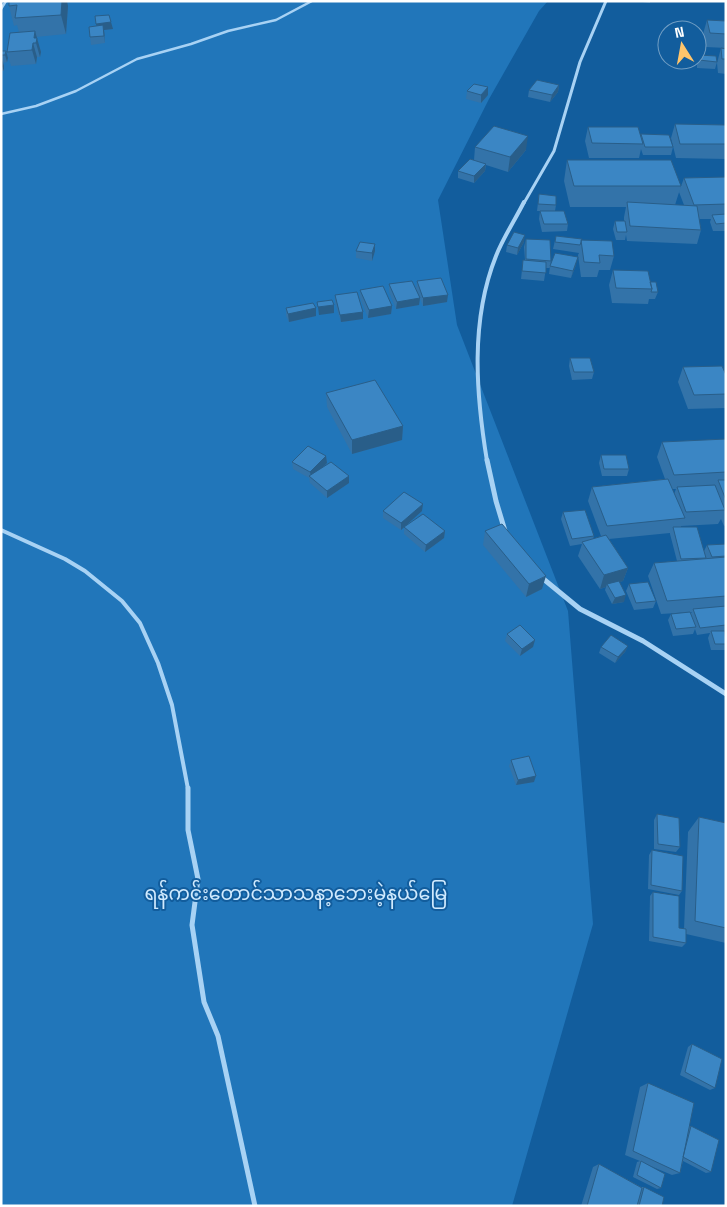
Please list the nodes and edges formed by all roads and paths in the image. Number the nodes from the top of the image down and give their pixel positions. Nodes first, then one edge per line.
1 (6, 1) edge
2 (312, 1) edge
3 (606, 1) edge
4 (1, 9) edge
5 (1, 114) edge
6 (1, 530) edge
7 (510, 540) edge
8 (538, 574) edge
9 (726, 694) edge
10 (255, 1206) edge

1 - 4 lane
2 - 5 lane
3 - 7 street
6 - 10 lane
8 - 9 street

